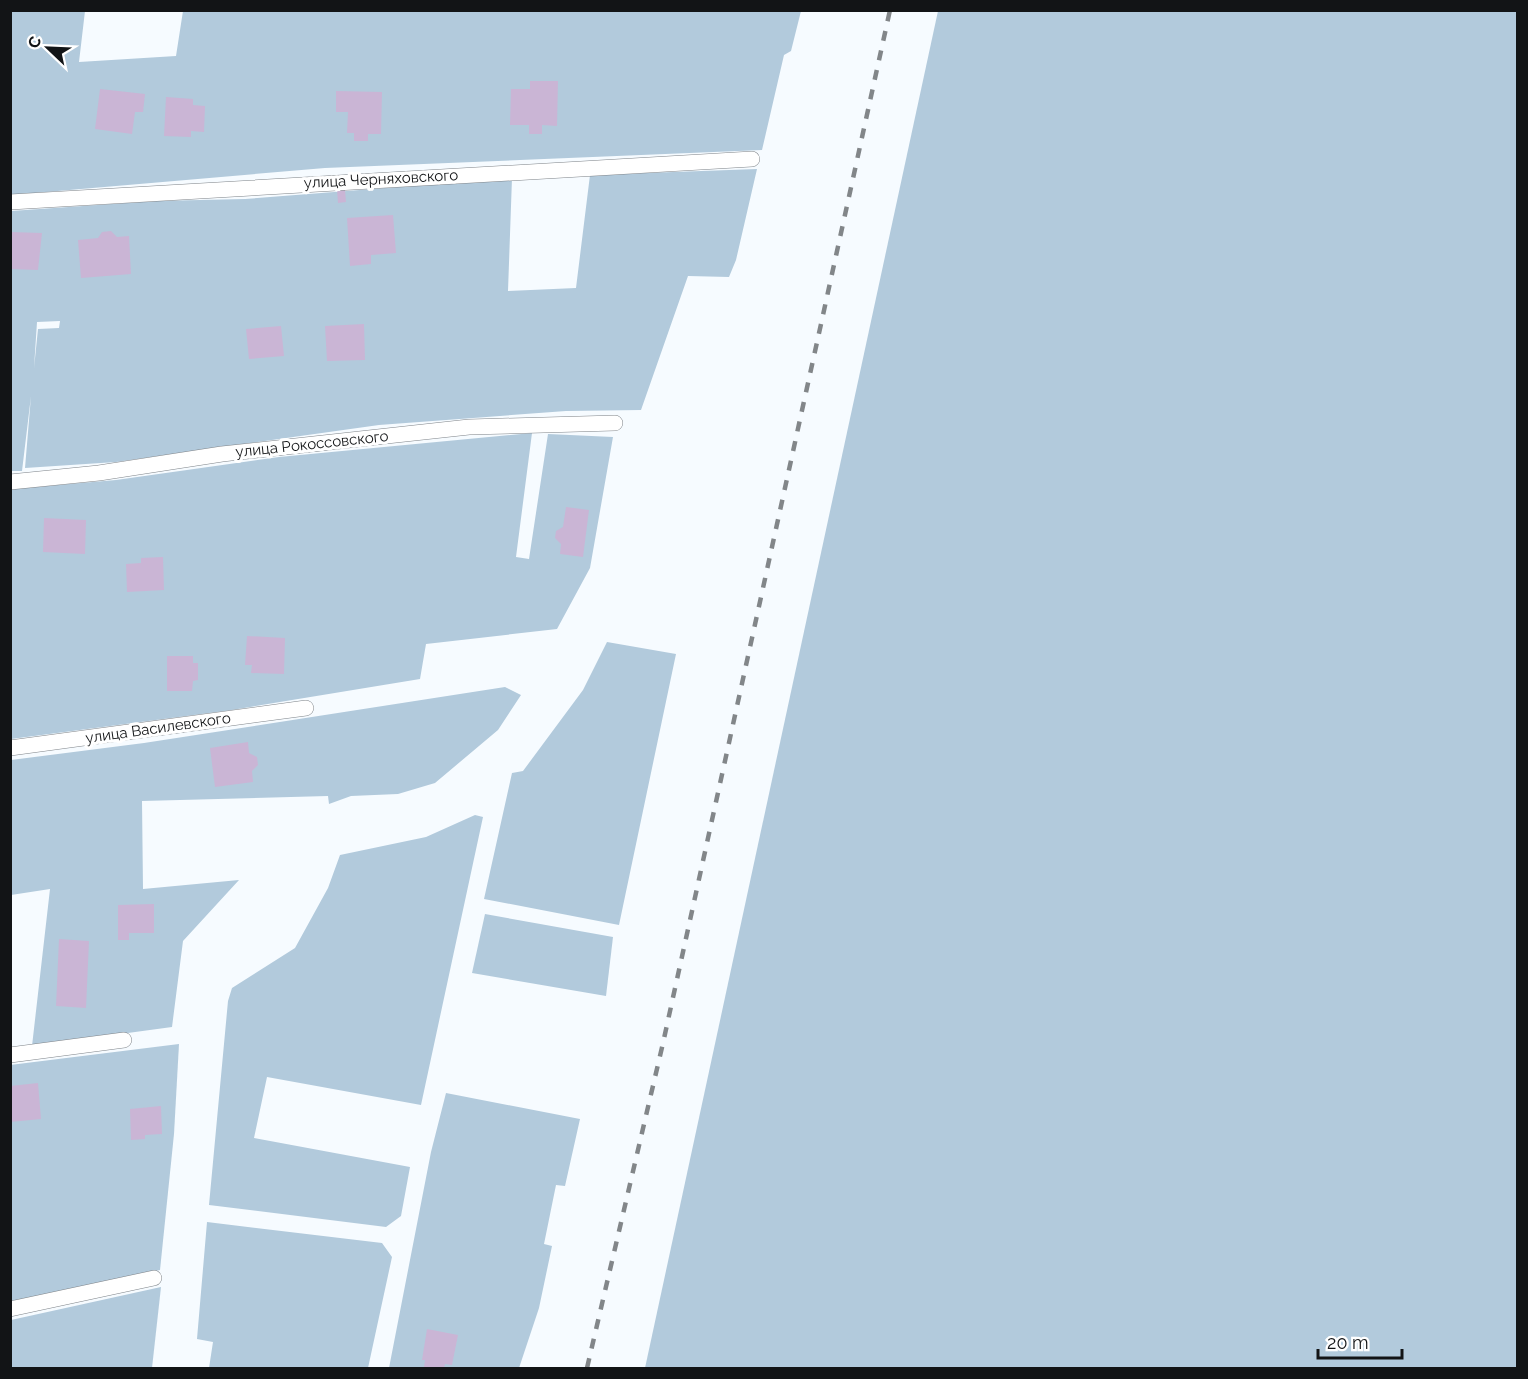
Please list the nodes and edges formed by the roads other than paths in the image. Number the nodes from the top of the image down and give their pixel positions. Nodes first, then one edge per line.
1 (752, 159) dead end
2 (10, 202) edge
3 (615, 423) dead end
4 (10, 482) edge
5 (306, 708) dead end
6 (10, 748) edge
7 (124, 1040) dead end
8 (10, 1055) edge
9 (154, 1278) dead end
10 (10, 1309) edge

1 - 2 lane, улица Черняховского
3 - 4 lane, улица Рокоссовского
5 - 6 lane, улица Василевского
7 - 8 lane
9 - 10 lane

